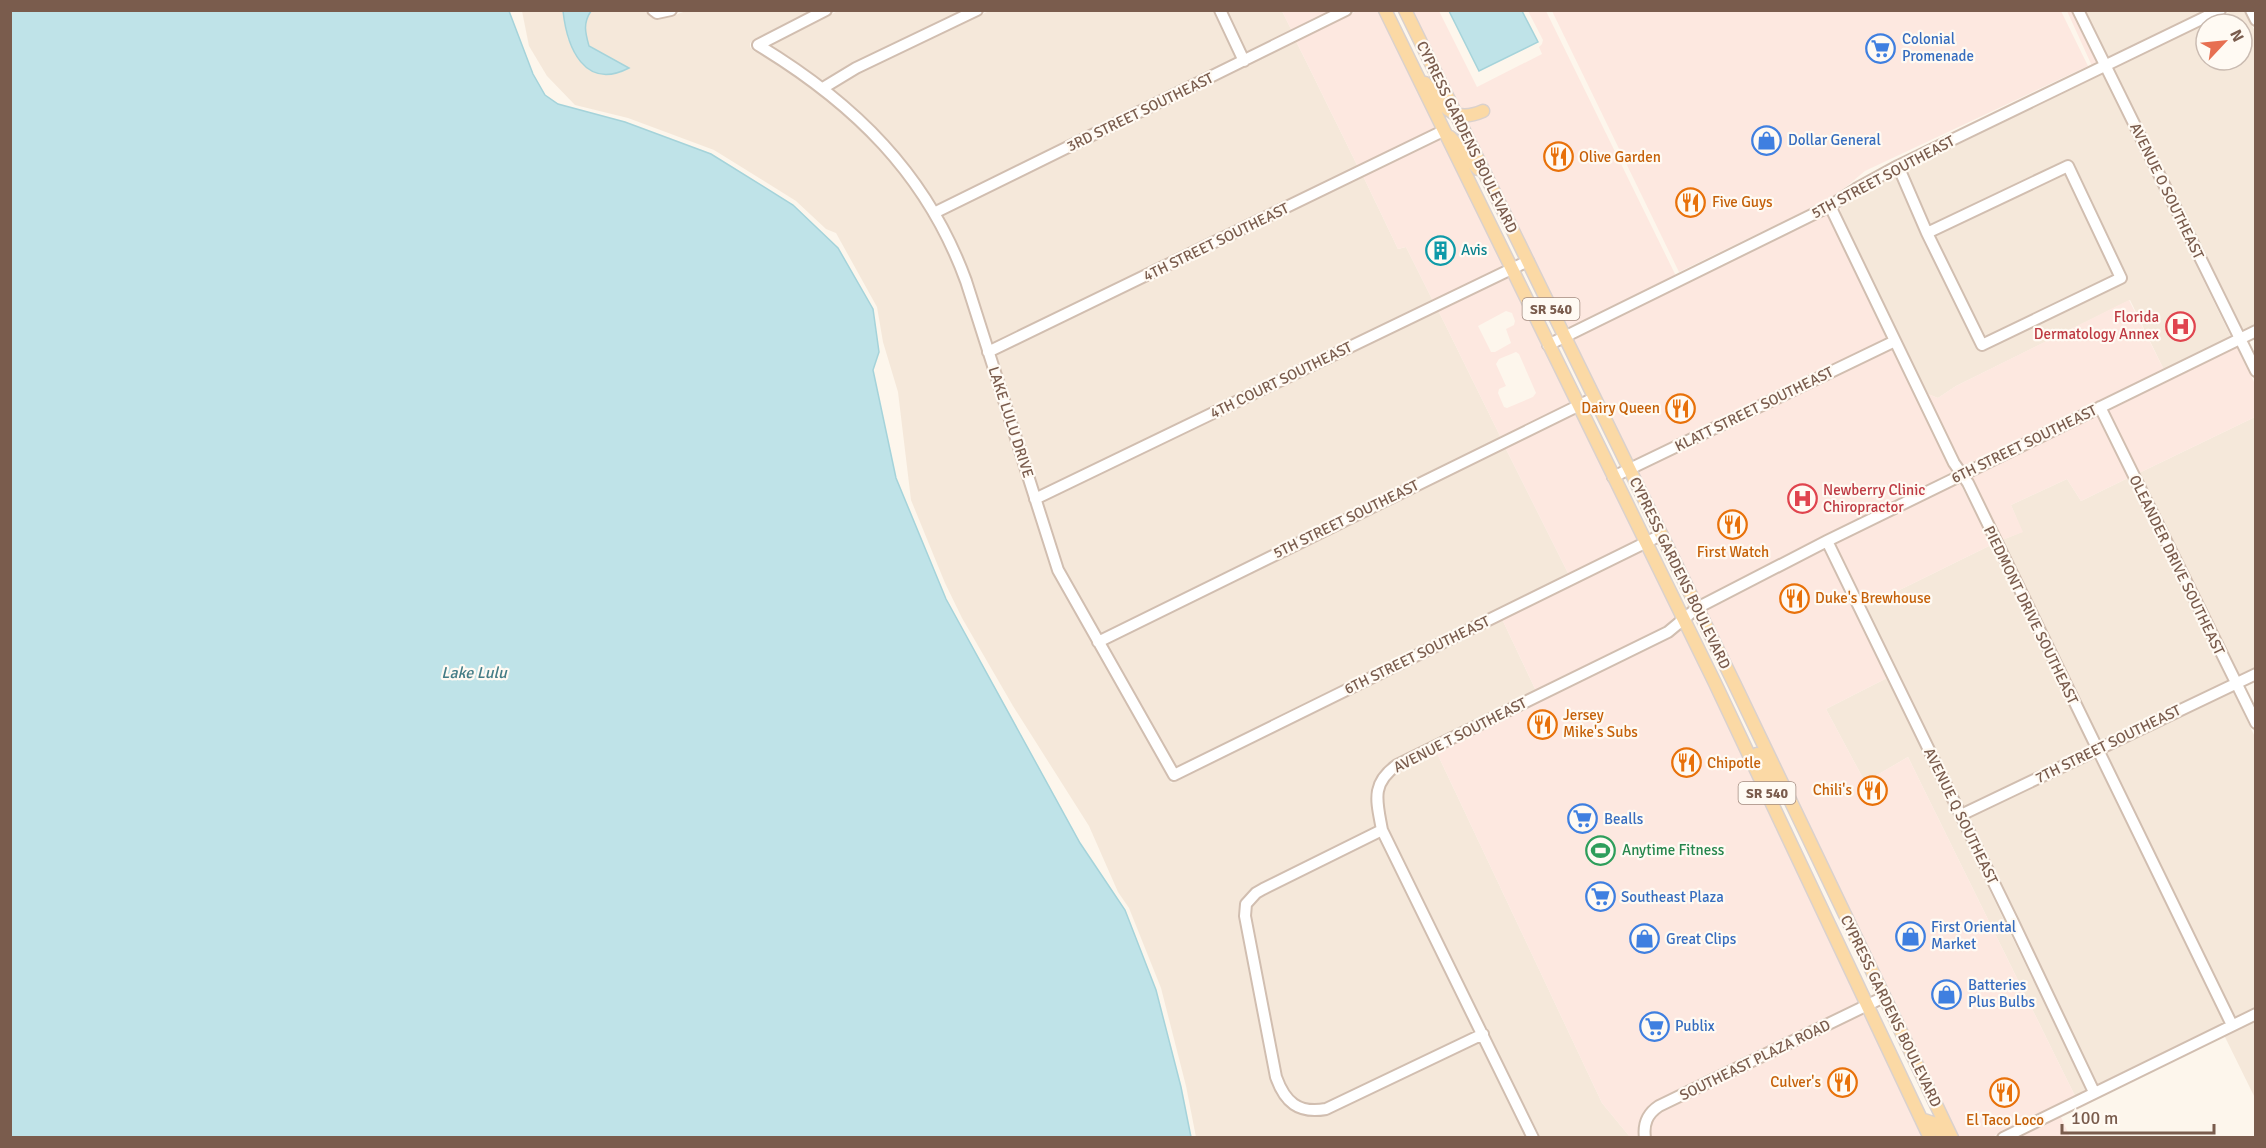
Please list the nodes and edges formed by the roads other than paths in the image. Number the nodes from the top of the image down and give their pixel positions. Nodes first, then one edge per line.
1 (653, 10) edge
2 (671, 10) edge
3 (826, 10) edge
4 (976, 10) edge
5 (1220, 10) edge
6 (1346, 10) edge
7 (1384, 10) edge
8 (1405, 10) edge
9 (2078, 10) edge
10 (2220, 10) edge
11 (2251, 10) edge
12 (2256, 20) edge
13 (1244, 61) junction
14 (1411, 65) junction
15 (2105, 65) junction
16 (823, 88) junction
17 (1483, 111) dead end
18 (1456, 115) junction
19 (1443, 131) junction
20 (1898, 166) junction
21 (1487, 179) junction
22 (1830, 206) junction
23 (934, 213) junction
24 (1928, 233) junction
25 (1528, 261) junction
26 (1511, 270) junction
27 (2256, 331) edge
28 (1564, 337) junction
29 (2239, 339) junction
30 (1895, 341) junction
31 (1548, 345) junction
32 (988, 352) junction
33 (2256, 371) edge
34 (1594, 398) junction
35 (1579, 405) junction
36 (2100, 407) junction
37 (1629, 469) junction
38 (1961, 474) junction
39 (1612, 477) junction
40 (1035, 499) junction
41 (1661, 535) junction
42 (1827, 541) junction
43 (1645, 543) junction
44 (1697, 608) junction
45 (1683, 619) junction
46 (1098, 642) junction
47 (2256, 674) edge
48 (2236, 684) junction
49 (1726, 707) junction
50 (2256, 723) edge
51 (2097, 750) junction
52 (1174, 775) joint
53 (1789, 798) junction
54 (1961, 815) junction
55 (1782, 824) junction
56 (1382, 830) junction
57 (1821, 865) junction
58 (1884, 997) junction
59 (1868, 1005) junction
60 (2256, 1014) edge
61 (2232, 1025) junction
62 (1483, 1034) junction
63 (2094, 1092) junction
64 (1921, 1119) junction
65 (1533, 1137) edge
66 (1645, 1137) edge
67 (1930, 1137) edge
68 (1944, 1137) edge
69 (1952, 1137) edge
70 (2003, 1137) edge

1 - 2 street
3 - 16 street, LAKE LULU DRIVE
4 - 16 street
5 - 13 street
6 - 13 street, 3RD STREET SOUTHEAST
7 - 14 main road, CYPRESS GARDENS BOULEVARD / SR 540
8 - 18 main road, CYPRESS GARDENS BOULEVARD / SR 540
9 - 15 street, AVENUE O SOUTHEAST
10 - 15 street, 5TH STREET SOUTHEAST
11 - 12 street
13 - 23 street, 3RD STREET SOUTHEAST
14 - 18 main road
14 - 19 main road, CYPRESS GARDENS BOULEVARD / SR 540
15 - 20 street, 5TH STREET SOUTHEAST
15 - 29 street, AVENUE O SOUTHEAST
16 - 23 street, LAKE LULU DRIVE
17 - 18 main road
18 - 21 main road, CYPRESS GARDENS BOULEVARD / SR 540
19 - 21 main road
19 - 26 main road, CYPRESS GARDENS BOULEVARD / SR 540
19 - 32 street, 4TH STREET SOUTHEAST
20 - 22 street, 5TH STREET SOUTHEAST
20 - 24 street
21 - 25 main road, CYPRESS GARDENS BOULEVARD / SR 540
22 - 28 street, 5TH STREET SOUTHEAST
22 - 30 street, PIEDMONT DRIVE SOUTHEAST
23 - 32 street, LAKE LULU DRIVE
24 - 24 street
25 - 26 street, 4TH COURT SOUTHEAST
25 - 28 main road, CYPRESS GARDENS BOULEVARD / SR 540
26 - 31 main road, CYPRESS GARDENS BOULEVARD / SR 540
26 - 40 street, 4TH COURT SOUTHEAST
27 - 29 street, 6TH STREET SOUTHEAST
28 - 31 street, 5TH STREET SOUTHEAST
28 - 34 main road, CYPRESS GARDENS BOULEVARD / SR 540
29 - 33 street, AVENUE O SOUTHEAST
29 - 36 street, 6TH STREET SOUTHEAST
30 - 37 street, KLATT STREET SOUTHEAST
30 - 38 street, PIEDMONT DRIVE SOUTHEAST
31 - 35 main road, CYPRESS GARDENS BOULEVARD / SR 540
32 - 40 street, LAKE LULU DRIVE
34 - 35 street, 5TH STREET SOUTHEAST
34 - 37 main road, CYPRESS GARDENS BOULEVARD / SR 540
35 - 39 main road, CYPRESS GARDENS BOULEVARD / SR 540
35 - 46 street, 5TH STREET SOUTHEAST
36 - 38 street, 6TH STREET SOUTHEAST
36 - 48 street, OLEANDER DRIVE SOUTHEAST
37 - 39 street, KLATT STREET SOUTHEAST
37 - 41 main road, CYPRESS GARDENS BOULEVARD / SR 540
38 - 42 street, 6TH STREET SOUTHEAST
38 - 51 street, PIEDMONT DRIVE SOUTHEAST
39 - 43 main road, CYPRESS GARDENS BOULEVARD / SR 540
40 - 46 street, LAKE LULU DRIVE
41 - 43 street, 6TH STREET SOUTHEAST
41 - 44 main road, CYPRESS GARDENS BOULEVARD / SR 540
42 - 44 street, 6TH STREET SOUTHEAST
42 - 54 street, AVENUE Q SOUTHEAST
43 - 45 main road, CYPRESS GARDENS BOULEVARD / SR 540
43 - 52 street, 6TH STREET SOUTHEAST
44 - 45 street, AVENUE T SOUTHEAST
44 - 53 main road, CYPRESS GARDENS BOULEVARD / SR 540
45 - 49 main road, CYPRESS GARDENS BOULEVARD / SR 540
45 - 56 street, AVENUE T SOUTHEAST
46 - 52 street, LAKE LULU DRIVE
47 - 48 street, 7TH STREET SOUTHEAST
48 - 50 street, OLEANDER DRIVE SOUTHEAST
48 - 51 street, 7TH STREET SOUTHEAST
49 - 53 main road
49 - 55 main road, CYPRESS GARDENS BOULEVARD / SR 540
51 - 54 street, 7TH STREET SOUTHEAST
51 - 61 street, PIEDMONT DRIVE SOUTHEAST
53 - 57 main road, CYPRESS GARDENS BOULEVARD / SR 540
54 - 63 street, AVENUE Q SOUTHEAST
55 - 57 main road
55 - 59 main road, CYPRESS GARDENS BOULEVARD / SR 540
56 - 62 street, AVENUE T SOUTHEAST
56 - 62 street
57 - 58 main road, CYPRESS GARDENS BOULEVARD / SR 540
58 - 59 street, SOUTHEAST PLAZA ROAD
58 - 69 main road, CYPRESS GARDENS BOULEVARD / SR 540
59 - 64 main road, CYPRESS GARDENS BOULEVARD / SR 540
59 - 66 street, SOUTHEAST PLAZA ROAD
60 - 61 street
61 - 63 street
62 - 65 street, AVENUE T SOUTHEAST
63 - 70 street
64 - 67 main road, CYPRESS GARDENS BOULEVARD / SR 540
64 - 68 main road

